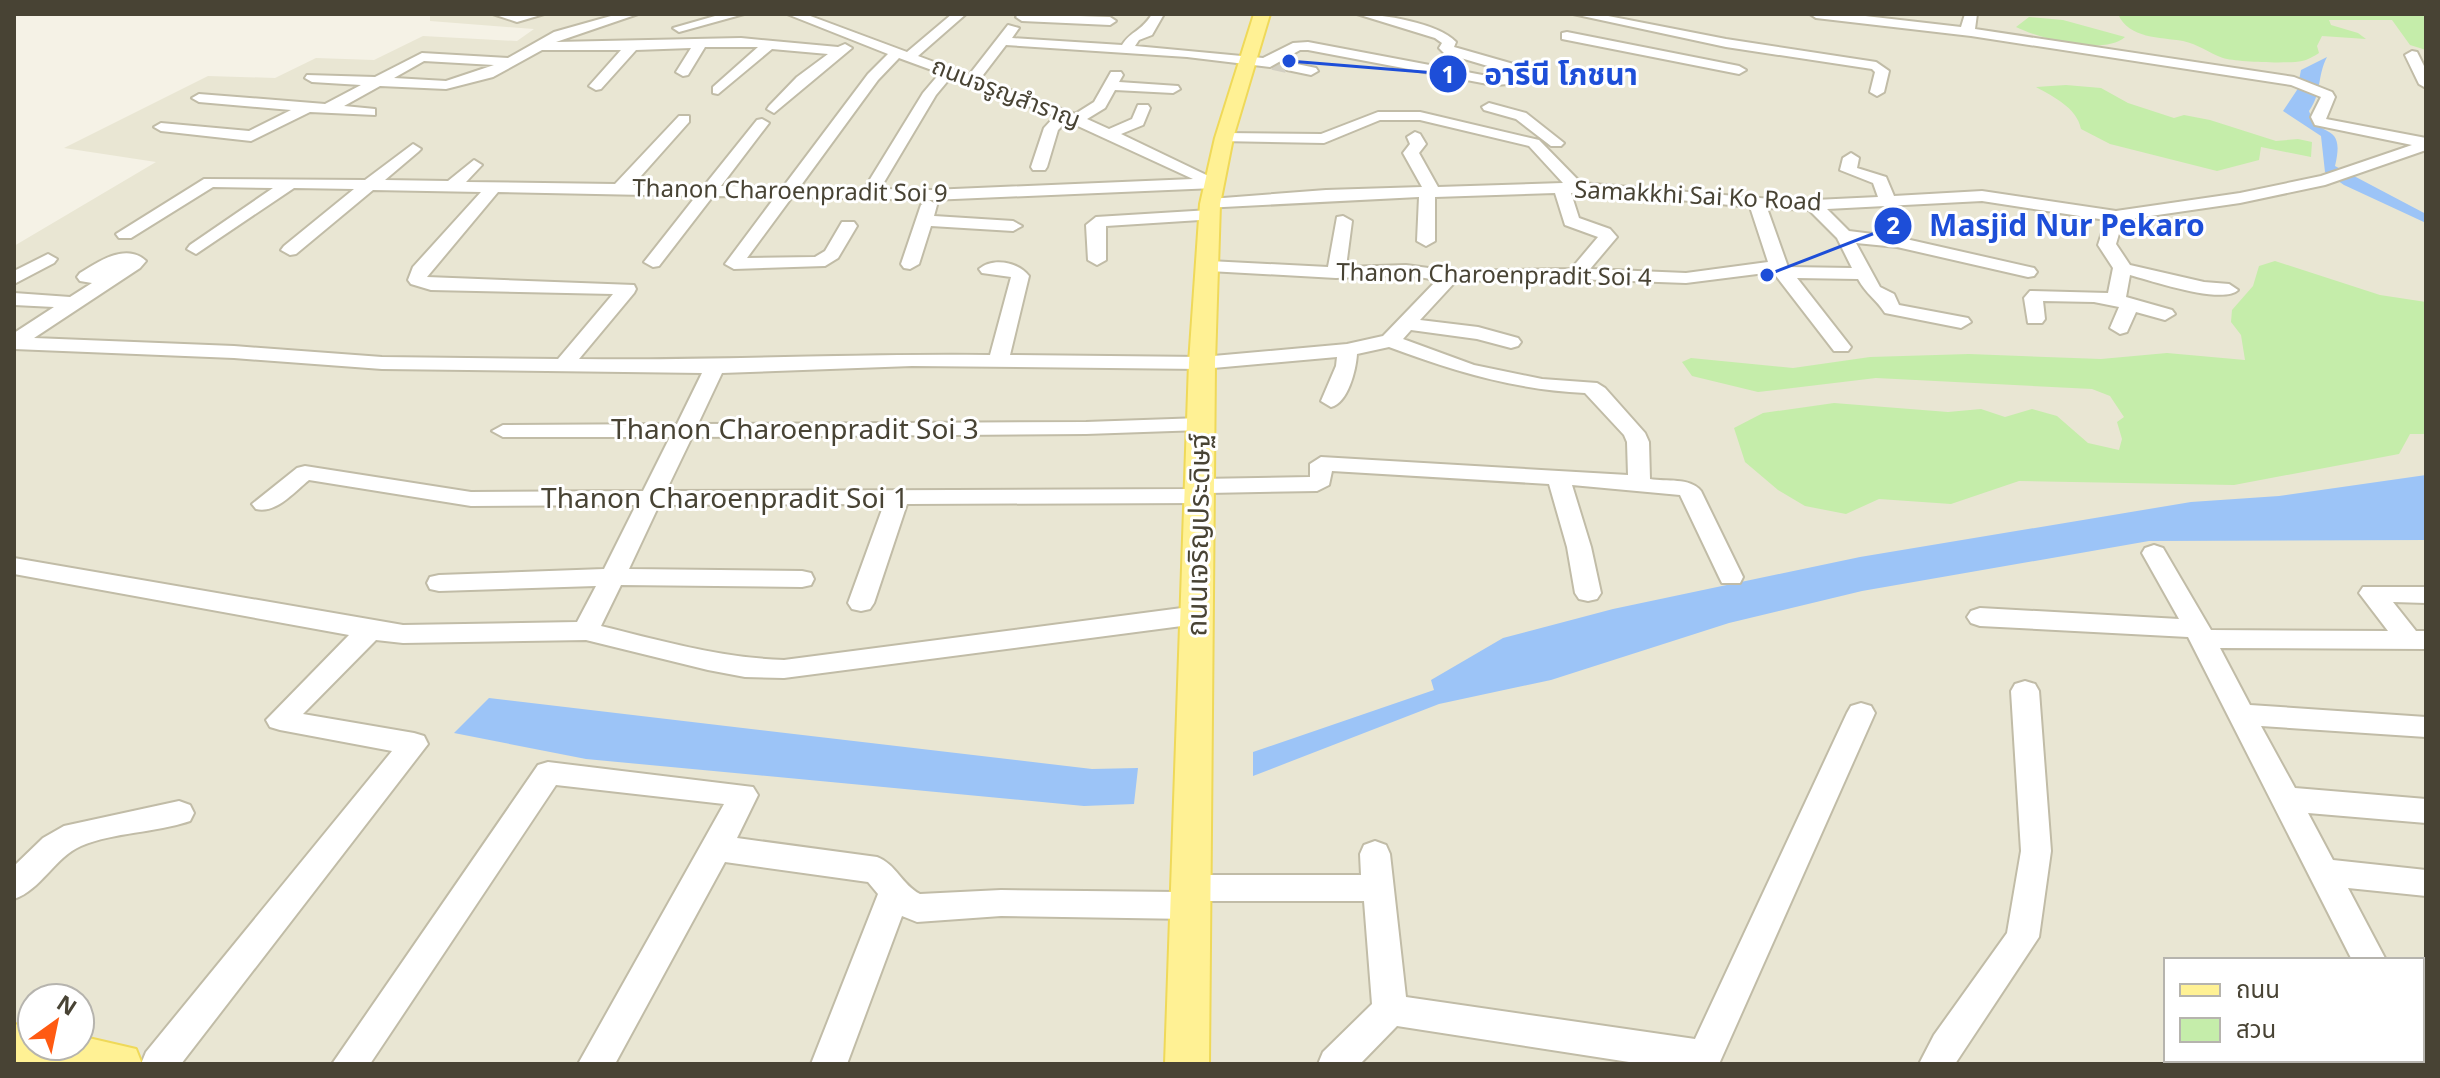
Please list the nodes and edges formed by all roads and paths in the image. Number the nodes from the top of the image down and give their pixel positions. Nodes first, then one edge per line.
1 (499, 14) edge
2 (538, 14) edge
3 (632, 14) edge
4 (738, 14) edge
5 (793, 14) edge
6 (960, 14) edge
7 (1158, 14) edge
8 (1262, 14) edge
9 (1363, 14) edge
10 (1579, 14) edge
11 (1816, 14) edge
12 (1971, 14) edge
13 (1023, 15) edge
14 (1110, 21) dead end
15 (1624, 23) junction
16 (679, 28) dead end
17 (1971, 32) junction
18 (1567, 36) dead end
19 (1344, 38) dead end
20 (861, 39) junction
21 (1003, 41) junction
22 (1597, 42) junction
23 (701, 43) junction
24 (770, 44) junction
25 (539, 45) junction
26 (632, 46) junction
27 (1318, 47) junction
28 (1127, 48) junction
29 (840, 51) junction
30 (904, 54) junction
31 (2412, 55) dead end
32 (1265, 57) junction
33 (1333, 62) dead end
34 (512, 63) junction
35 (1292, 67) tunnel mouth
36 (1739, 70) dead end
37 (949, 71) junction
38 (1311, 71) dead end
39 (683, 72) dead end
40 (312, 78) dead end
41 (972, 80) junction
42 (377, 82) junction
43 (2426, 84) edge
44 (446, 85) junction
45 (596, 86) dead end
46 (1173, 89) dead end
47 (718, 90) dead end
48 (1877, 92) dead end
49 (199, 98) dead end
50 (424, 102) dead end
51 (1489, 107) dead end
52 (308, 108) junction
53 (1143, 108) dead end
54 (327, 109) junction
55 (774, 109) dead end
56 (370, 112) dead end
57 (1070, 117) junction
58 (684, 119) dead end
59 (762, 123) dead end
60 (161, 127) dead end
61 (1109, 134) junction
62 (1415, 137) dead end
63 (1224, 138) junction
64 (2422, 148) edge
65 (413, 149) dead end
66 (1851, 158) dead end
67 (474, 165) dead end
68 (1039, 167) dead end
69 (288, 185) junction
70 (366, 186) junction
71 (451, 187) junction
72 (1599, 187) junction
73 (493, 188) junction
74 (1570, 188) junction
75 (620, 189) junction
76 (708, 189) junction
77 (1430, 191) junction
78 (790, 192) junction
79 (869, 194) junction
80 (931, 195) junction
81 (1211, 200) junction
82 (1888, 201) junction
83 (1757, 203) junction
84 (1813, 205) junction
85 (2116, 216) junction
86 (926, 221) junction
87 (1343, 221) dead end
88 (848, 226) dead end
89 (1013, 226) dead end
90 (125, 234) dead end
91 (1844, 236) junction
92 (1426, 241) dead end
93 (196, 249) dead end
94 (290, 250) dead end
95 (48, 259) dead end
96 (1097, 260) dead end
97 (653, 262) dead end
98 (910, 264) dead end
99 (1209, 266) junction
100 (2122, 268) junction
101 (988, 269) dead end
102 (1780, 269) junction
103 (2028, 272) dead end
104 (1336, 273) junction
105 (1576, 274) junction
106 (1863, 274) junction
107 (1451, 276) junction
108 (14, 279) edge
109 (111, 279) dead end
110 (2229, 290) dead end
111 (14, 299) edge
112 (2123, 302) junction
113 (73, 303) junction
114 (2165, 314) dead end
115 (2035, 319) dead end
116 (1961, 322) dead end
117 (1405, 324) junction
118 (2120, 328) dead end
119 (1390, 341) junction
120 (14, 342) edge
121 (1511, 342) dead end
122 (1841, 347) dead end
123 (1347, 350) junction
124 (999, 360) junction
125 (1202, 363) junction
126 (564, 365) junction
127 (715, 367) junction
128 (1331, 401) dead end
129 (1201, 424) junction
130 (685, 429) junction
131 (503, 431) dead end
132 (1559, 478) junction
133 (1639, 482) junction
134 (1200, 491) junction
135 (898, 497) junction
136 (651, 498) junction
137 (264, 504) dead end
138 (2154, 553) dead end
139 (14, 566) edge
140 (612, 577) junction
141 (1731, 577) dead end
142 (802, 579) dead end
143 (439, 583) dead end
144 (1588, 593) dead end
145 (2426, 595) edge
146 (861, 603) dead end
147 (1197, 615) junction
148 (1980, 617) dead end
149 (370, 630) junction
150 (586, 631) junction
151 (2200, 634) junction
152 (2417, 639) edge
153 (2025, 691) dead end
154 (1861, 713) dead end
155 (2240, 714) junction
156 (2426, 727) edge
157 (2283, 799) junction
158 (2426, 811) edge
159 (179, 813) dead end
160 (717, 848) junction
161 (1375, 854) dead end
162 (2322, 872) junction
163 (2426, 883) edge
164 (14, 886) edge
165 (1378, 888) junction
166 (894, 894) junction
167 (1191, 897) junction
168 (2368, 958) edge
169 (1390, 1010) junction
170 (14, 1044) edge
171 (1702, 1061) edge
172 (120, 1064) edge
173 (159, 1064) edge
174 (350, 1064) edge
175 (596, 1064) edge
176 (829, 1064) edge
177 (1187, 1064) edge
178 (1336, 1064) edge
179 (1937, 1064) edge

1 - 2 street
3 - 25 street
4 - 16 street
5 - 20 street, ถนนจรูญสำราญ
6 - 30 street
7 - 28 street
8 - 32 main road, ถนนเจริญประดิษฐ์
9 - 27 street
10 - 15 street
11 - 17 street
12 - 17 street
13 - 14 street
13 - 21 street
15 - 22 street
15 - 48 street
17 - 64 street
18 - 22 street
19 - 27 street
20 - 29 street
20 - 30 street, ถนนจรูญสำราญ
21 - 28 street
21 - 41 street
22 - 36 street
23 - 24 street
23 - 26 street
23 - 39 street
24 - 29 street
24 - 47 street
25 - 26 street
25 - 34 street
26 - 45 street
27 - 32 street
28 - 32 street
29 - 55 street
30 - 37 street, ถนนจรูญสำราญ
30 - 78 street
31 - 43 street
32 - 33 street
32 - 63 main road, ถนนเจริญประดิษฐ์
34 - 42 street
34 - 44 street
35 - 38 street
37 - 41 street, ถนนจรูญสำราญ
37 - 79 street
40 - 42 street
41 - 57 street, ถนนจรูญสำราญ
42 - 44 street
42 - 54 street
44 - 50 street
46 - 57 street
49 - 52 street
51 - 72 street
52 - 54 street
52 - 60 street
53 - 61 street
54 - 56 street
57 - 61 street, ถนนจรูญสำราญ
57 - 68 street
58 - 75 street
59 - 76 street
61 - 81 street, ถนนจรูญสำราญ
62 - 77 street
63 - 74 street
63 - 81 main road, ถนนเจริญประดิษฐ์
64 - 85 street, Samakkhi Sai Ko Road
65 - 70 street
66 - 82 street
67 - 71 street
69 - 70 street, Thanon Charoenpradit Soi 9
69 - 90 street, Thanon Charoenpradit Soi 9
69 - 93 street
70 - 71 street, Thanon Charoenpradit Soi 9
70 - 94 street
71 - 73 street, Thanon Charoenpradit Soi 9
72 - 74 street, Samakkhi Sai Ko Road
72 - 83 street, Samakkhi Sai Ko Road
73 - 75 street, Thanon Charoenpradit Soi 9
73 - 126 street
74 - 77 street, Samakkhi Sai Ko Road
74 - 105 street
75 - 76 street, Thanon Charoenpradit Soi 9
76 - 78 street, Thanon Charoenpradit Soi 9
76 - 97 street
77 - 81 street, Samakkhi Sai Ko Road
77 - 92 street
78 - 79 street, Thanon Charoenpradit Soi 9
78 - 88 street
79 - 80 street, Thanon Charoenpradit Soi 9
80 - 81 street, Thanon Charoenpradit Soi 9
80 - 86 street
81 - 96 street
81 - 99 main road, ถนนเจริญประดิษฐ์
82 - 84 street, Samakkhi Sai Ko Road
82 - 85 street, Samakkhi Sai Ko Road
83 - 84 street, Samakkhi Sai Ko Road
83 - 102 street
84 - 91 street
85 - 100 street
86 - 89 street
86 - 98 street
87 - 104 street
91 - 103 street
91 - 106 street
95 - 108 street
99 - 104 street, Thanon Charoenpradit Soi 4
99 - 125 main road, ถนนเจริญประดิษฐ์
100 - 110 street
100 - 112 street
101 - 124 street
102 - 105 street, Thanon Charoenpradit Soi 4
102 - 106 street, Thanon Charoenpradit Soi 4
102 - 122 street
104 - 107 street, Thanon Charoenpradit Soi 4
105 - 107 street, Thanon Charoenpradit Soi 4
106 - 116 street
107 - 117 street
109 - 113 street
111 - 113 street
112 - 114 street
112 - 115 street
112 - 118 street
113 - 120 street
117 - 119 street
117 - 121 street
119 - 123 street
119 - 133 street
120 - 126 street
123 - 125 street
123 - 128 street
124 - 125 street
124 - 127 street
125 - 129 main road, ถนนเจริญประดิษฐ์
126 - 127 street
127 - 130 street
129 - 130 street, Thanon Charoenpradit Soi 3
129 - 134 main road, ถนนเจริญประดิษฐ์
130 - 131 street, Thanon Charoenpradit Soi 3
130 - 136 street
132 - 133 street
132 - 134 street, Thanon Charoenpradit Soi 1
132 - 144 street
133 - 141 street
134 - 135 street, Thanon Charoenpradit Soi 1
134 - 147 main road, ถนนเจริญประดิษฐ์
135 - 136 street, Thanon Charoenpradit Soi 1
135 - 146 street
136 - 137 street, Thanon Charoenpradit Soi 1
136 - 140 street
138 - 151 street
139 - 149 street
140 - 142 street
140 - 143 street
140 - 150 street
145 - 152 street
147 - 150 street
147 - 167 main road, ถนนเจริญประดิษฐ์
148 - 151 street
149 - 150 street
149 - 173 street
151 - 152 street
151 - 155 street
153 - 179 street
154 - 171 street
155 - 156 street
155 - 157 street
157 - 158 street
157 - 162 street
159 - 164 street
160 - 166 street
160 - 174 street
160 - 175 street
161 - 165 street
162 - 163 street
162 - 168 street
165 - 167 street
165 - 169 street
166 - 167 street
166 - 176 street
167 - 177 main road, ถนนเจริญประดิษฐ์
169 - 171 street
169 - 178 street
170 - 172 main road

